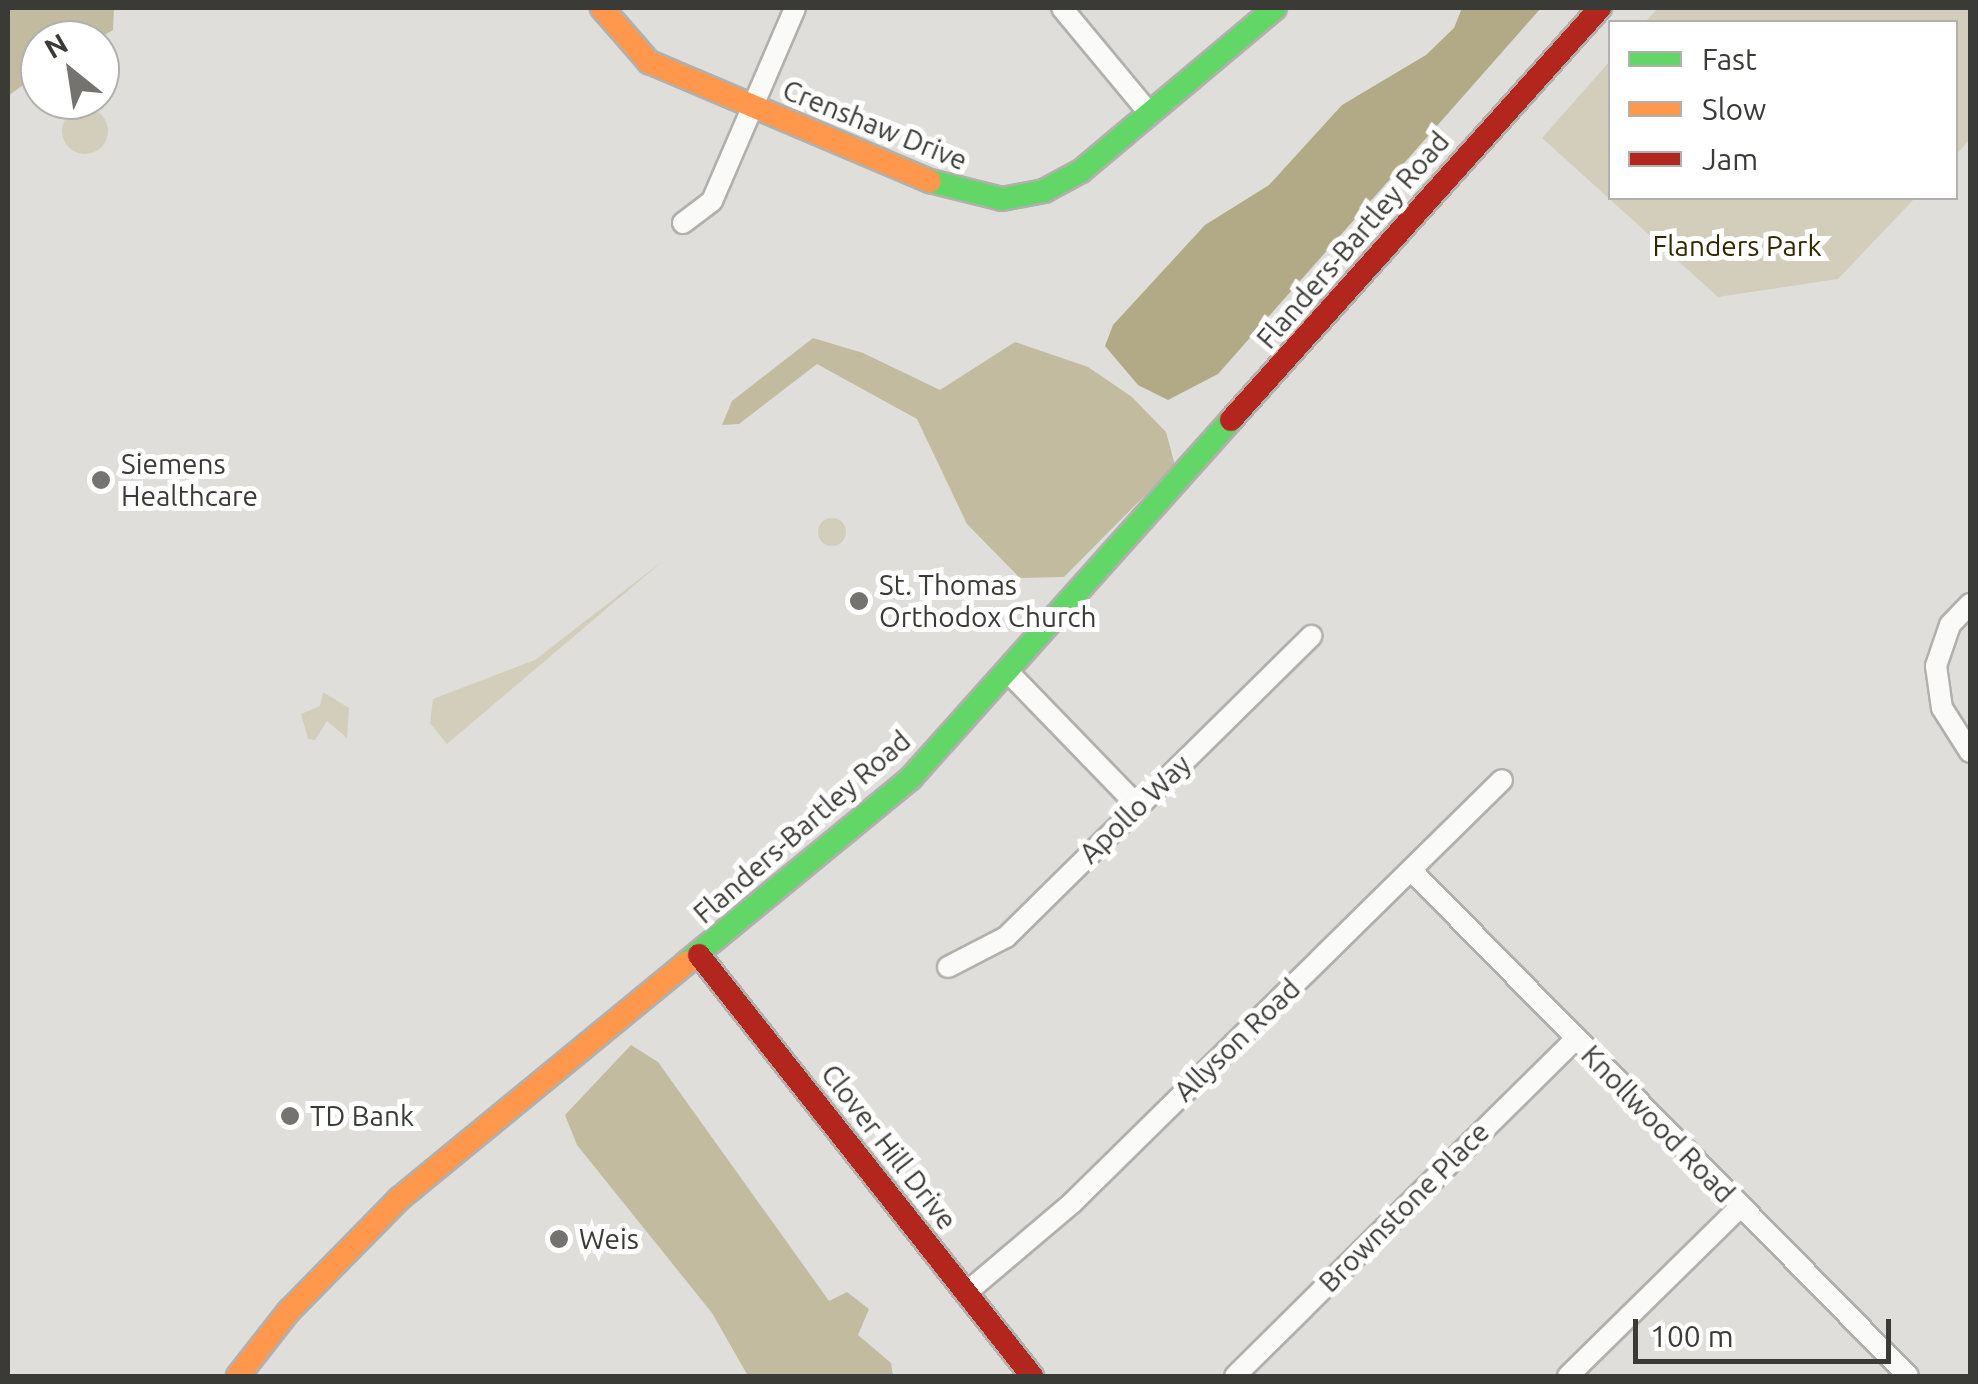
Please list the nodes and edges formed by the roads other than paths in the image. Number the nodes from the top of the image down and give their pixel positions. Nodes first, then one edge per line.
1 (602, 8) edge
2 (795, 8) edge
3 (1062, 8) edge
4 (1275, 8) edge
5 (1600, 8) edge
6 (754, 108) junction
7 (1150, 114) junction
8 (684, 223) dead end
9 (1970, 604) edge
10 (1311, 636) dead end
11 (1010, 672) junction
12 (1970, 752) edge
13 (1502, 780) dead end
14 (1138, 806) junction
15 (1411, 870) junction
16 (699, 955) junction
17 (948, 967) dead end
18 (1575, 1040) junction
19 (1740, 1208) junction
20 (966, 1293) junction
21 (238, 1376) edge
22 (1032, 1376) edge
23 (1235, 1376) edge
24 (1568, 1376) edge
25 (1906, 1376) edge

1 - 6 street, Crenshaw Drive
2 - 6 street
3 - 7 street
4 - 7 street, Crenshaw Drive
5 - 11 street, Flanders-Bartley Road
6 - 7 street, Crenshaw Drive
6 - 8 street
9 - 12 street
10 - 14 street, Apollo Way
11 - 14 street
11 - 16 street, Flanders-Bartley Road
13 - 15 street, Allyson Road
14 - 17 street, Apollo Way
15 - 18 street, Knollwood Road
15 - 20 street, Allyson Road
16 - 20 street, Clover Hill Drive
16 - 21 street, Flanders-Bartley Road
18 - 19 street, Knollwood Road
18 - 23 street, Brownstone Place
19 - 24 street
19 - 25 street, Knollwood Road
20 - 22 street, Clover Hill Drive

